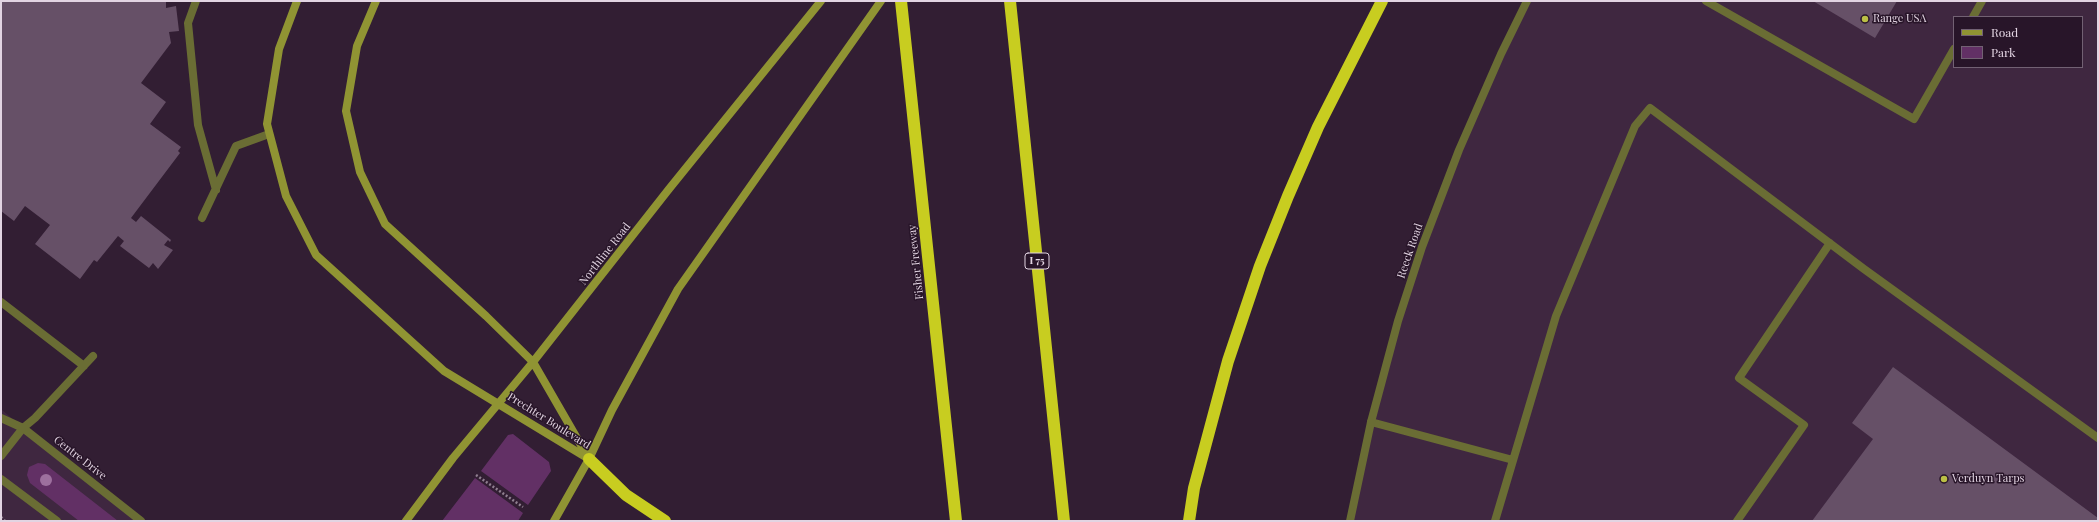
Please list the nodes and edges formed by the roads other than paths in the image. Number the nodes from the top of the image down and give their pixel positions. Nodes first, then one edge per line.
1 (196, 1) edge
2 (296, 1) edge
3 (376, 1) edge
4 (821, 1) edge
5 (881, 1) edge
6 (901, 1) edge
7 (1010, 1) edge
8 (1382, 1) edge
9 (1527, 1) edge
10 (1706, 1) edge
11 (1982, 1) edge
12 (1974, 16) edge
13 (1953, 52) edge
14 (270, 134) junction
15 (216, 190) junction
16 (202, 218) dead end
17 (1830, 243) junction
18 (1, 302) edge
19 (93, 356) dead end
20 (533, 362) junction
21 (84, 366) junction
22 (499, 403) junction
23 (1, 418) edge
24 (1371, 422) junction
25 (23, 428) junction
26 (2098, 438) edge
27 (1, 456) edge
28 (589, 459) junction
29 (1513, 460) junction
30 (1, 478) edge
31 (56, 521) edge
32 (141, 521) edge
33 (406, 521) edge
34 (554, 521) edge
35 (666, 521) edge
36 (956, 521) edge
37 (1064, 521) edge
38 (1188, 521) edge
39 (1350, 521) edge
40 (1495, 521) edge
41 (1737, 521) edge

1 - 15 street
2 - 14 main road, Prechter Boulevard
3 - 20 main road, Prechter Boulevard
4 - 20 main road, Northline Road
5 - 28 main road
6 - 36 highway, Fisher Freeway
7 - 37 highway, I 75
8 - 38 highway
9 - 24 street, Reeck Road
10 - 13 street
11 - 12 street
14 - 15 street
14 - 22 main road, Prechter Boulevard
15 - 16 street
17 - 26 street
17 - 29 street
17 - 41 street
18 - 21 street
19 - 21 street
20 - 22 main road, Northline Road
20 - 28 main road, Prechter Boulevard
21 - 25 street
22 - 28 main road, Prechter Boulevard
22 - 33 main road, Northline Road
23 - 25 street, Centre Drive
24 - 29 street
24 - 39 street, Reeck Road
25 - 27 street
25 - 32 street, Centre Drive
28 - 34 main road
28 - 35 highway
29 - 40 street
30 - 31 street

